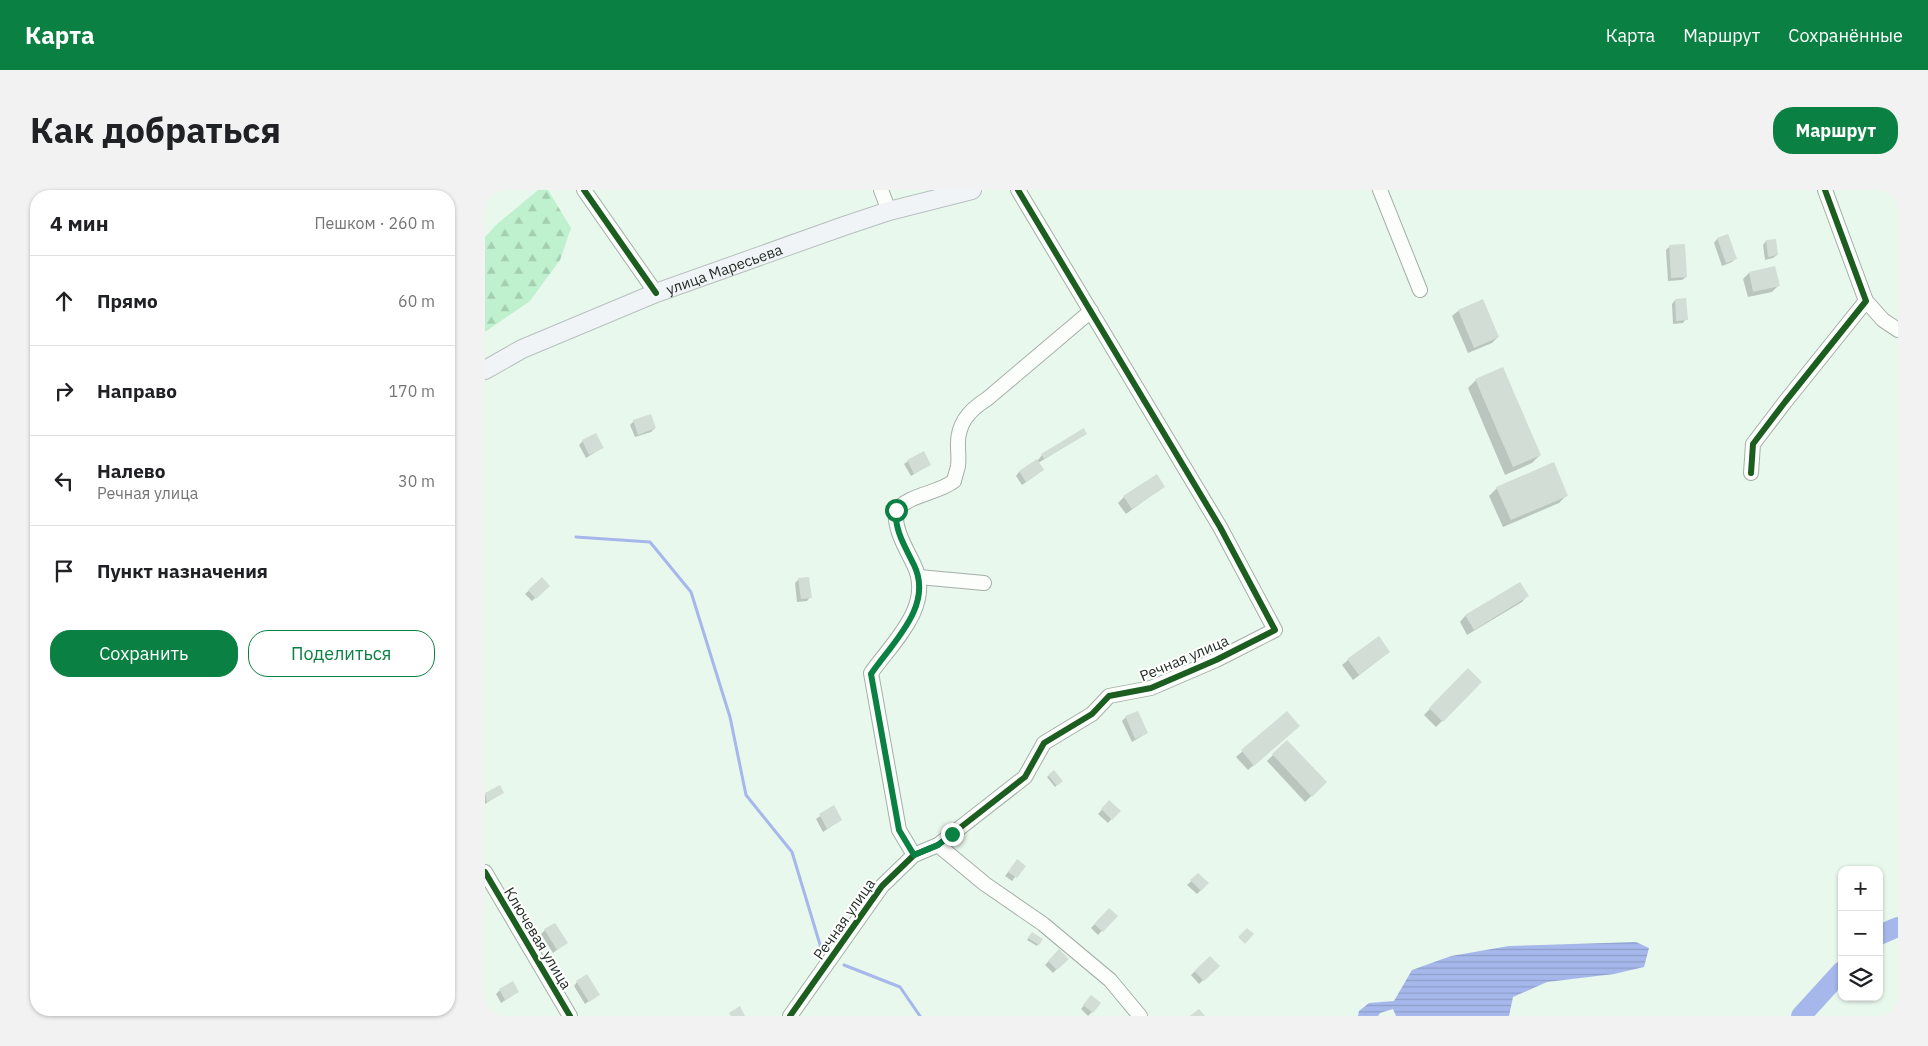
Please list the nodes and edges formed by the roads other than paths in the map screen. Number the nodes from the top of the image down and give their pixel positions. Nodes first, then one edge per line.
1 (584, 190) edge
2 (881, 190) edge
3 (971, 190) edge
4 (1017, 190) edge
5 (1380, 190) edge
6 (1825, 190) edge
7 (889, 212) junction
8 (1420, 290) dead end
9 (656, 293) junction
10 (1866, 301) junction
11 (1091, 311) junction
12 (1898, 330) edge
13 (485, 370) edge
14 (1751, 473) dead end
15 (919, 577) junction
16 (984, 583) dead end
17 (938, 845) junction
18 (914, 855) junction
19 (485, 872) edge
20 (570, 1016) edge
21 (790, 1016) edge
22 (1140, 1016) edge

1 - 9 street
2 - 7 street
3 - 7 main road, улица Маресьева
4 - 11 street
5 - 8 street
6 - 10 street
7 - 9 main road, улица Маресьева
9 - 13 main road, улица Маресьева
10 - 12 street
10 - 14 street
11 - 15 street
11 - 17 street, Речная улица
15 - 16 street
15 - 18 street
17 - 18 street, Речная улица
17 - 22 street
18 - 21 street, Речная улица
19 - 20 street, Ключевая улица

